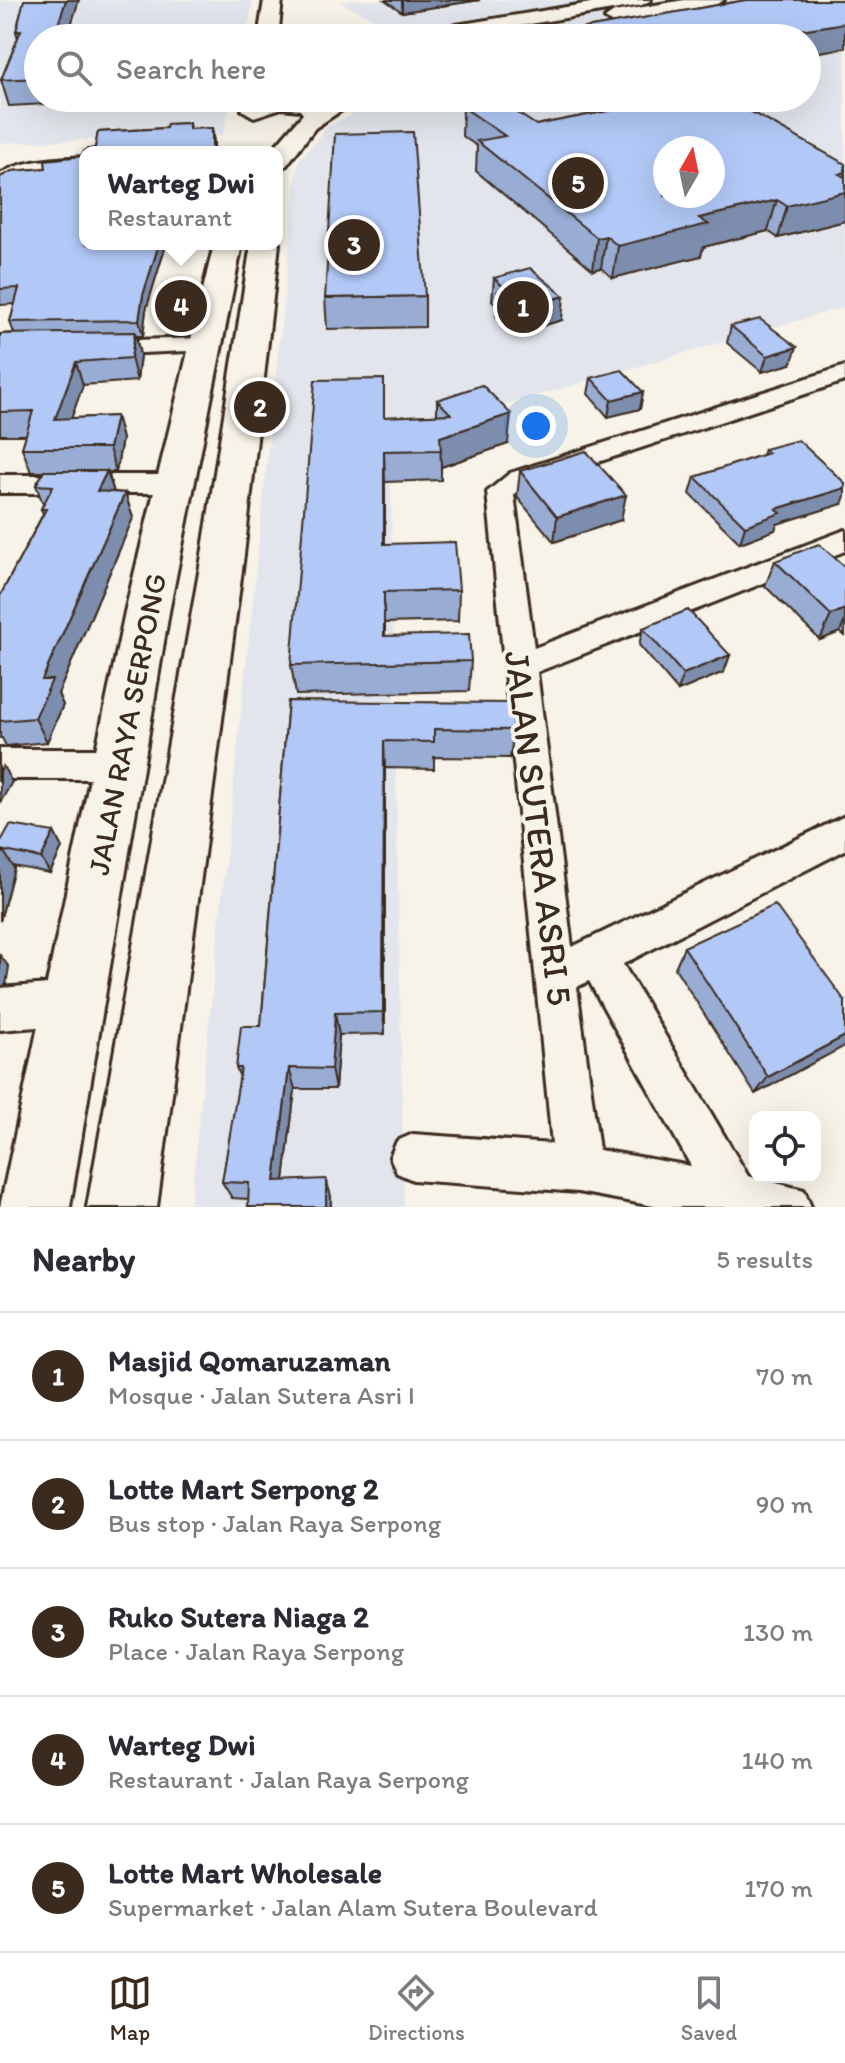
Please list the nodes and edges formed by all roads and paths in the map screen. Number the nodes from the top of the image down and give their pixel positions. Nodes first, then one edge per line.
1 (642, 0) edge
2 (715, 0) edge
3 (273, 6) edge
4 (351, 24) edge
5 (506, 24) edge
6 (580, 24) edge
7 (314, 113) edge
8 (283, 150) edge
9 (79, 163) edge
10 (0, 186) edge
11 (227, 250) edge
12 (264, 250) edge
13 (203, 345) junction
14 (68, 348) edge
15 (845, 373) edge
16 (0, 484) edge
17 (176, 484) junction
18 (845, 540) edge
19 (519, 666) junction
20 (0, 764) edge
21 (118, 764) junction
22 (845, 832) edge
23 (598, 958) junction
24 (559, 975) junction
25 (73, 1003) junction
26 (0, 1009) edge
27 (413, 1157) dead end
28 (578, 1169) junction
29 (733, 1196) junction
30 (35, 1207) edge
31 (122, 1207) edge
32 (787, 1207) edge

1 - 5 main road
2 - 6 main road
3 - 4 main road
7 - 8 main road
9 - 10 street
11 - 13 main road, JALAN RAYA SERPONG
12 - 31 main road
13 - 14 street
13 - 17 main road, JALAN RAYA SERPONG
15 - 19 street, JALAN SUTERA ASRI 5
16 - 17 street
17 - 21 main road, JALAN RAYA SERPONG
18 - 19 street
19 - 24 street, JALAN SUTERA ASRI 5
20 - 21 street
21 - 25 main road, JALAN RAYA SERPONG
22 - 23 street
23 - 24 street
23 - 29 street
24 - 28 street, JALAN SUTERA ASRI 5
25 - 26 street
25 - 30 main road, JALAN RAYA SERPONG
27 - 28 street
28 - 29 street
29 - 32 street

